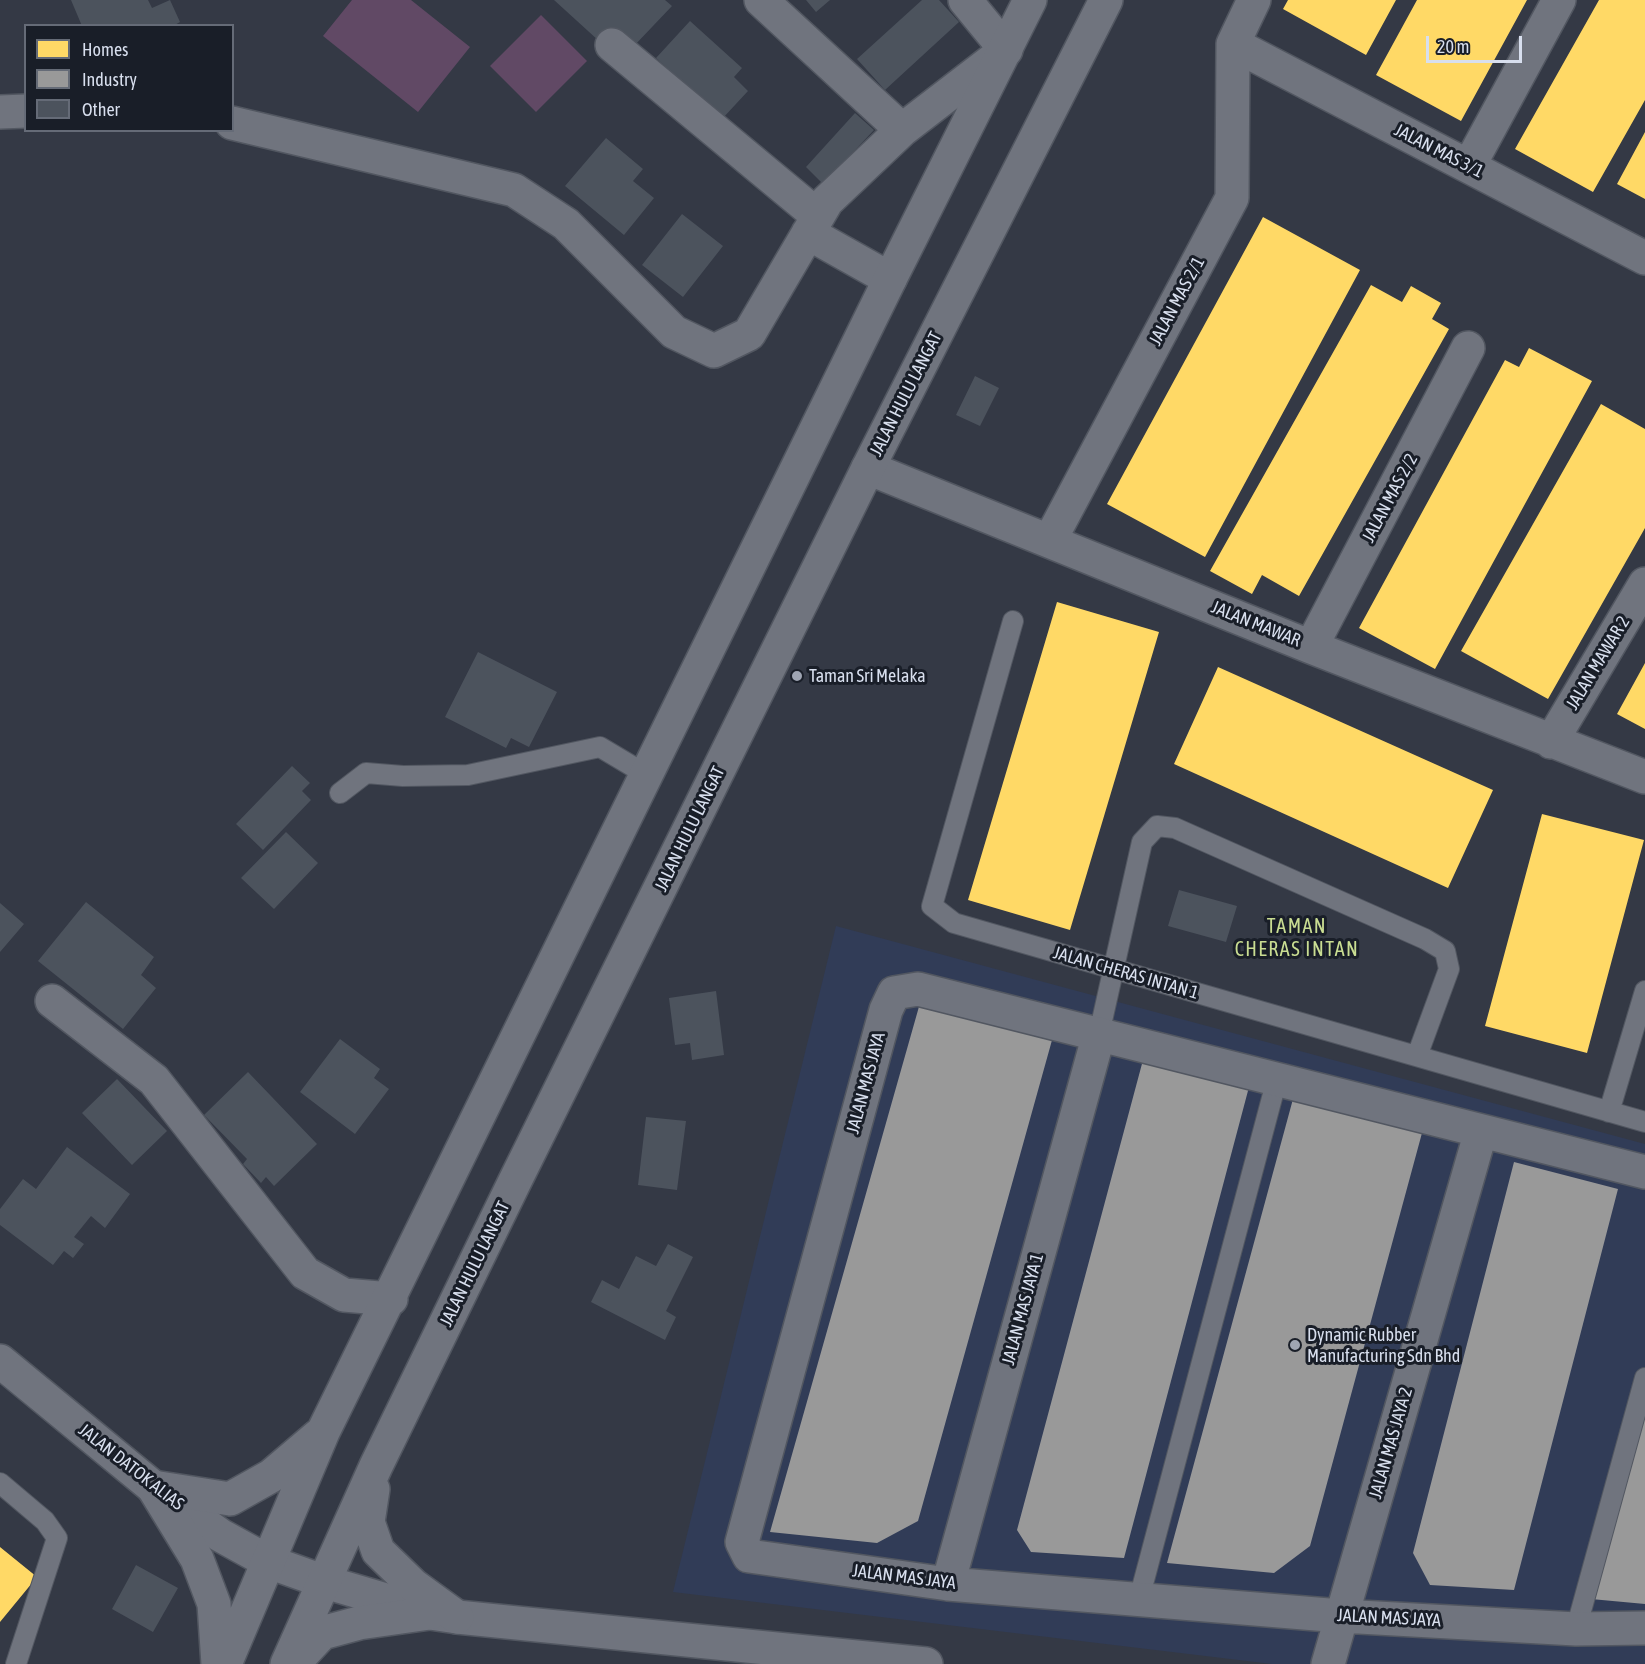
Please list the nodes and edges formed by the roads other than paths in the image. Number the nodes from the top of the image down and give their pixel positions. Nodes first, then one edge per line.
1 (761, 0) edge
2 (965, 0) edge
3 (1030, 0) edge
4 (1106, 0) edge
5 (1254, 0) edge
6 (1559, 0) edge
7 (1233, 44) junction
8 (612, 45) dead end
9 (1006, 50) junction
10 (24, 111) edge
11 (0, 112) edge
12 (234, 123) edge
13 (902, 130) junction
14 (1469, 166) junction
15 (814, 225) junction
16 (1645, 258) edge
17 (890, 279) junction
18 (1468, 348) dead end
19 (868, 468) junction
20 (1050, 540) junction
21 (1645, 584) edge
22 (1013, 621) dead end
23 (1311, 647) junction
24 (1551, 742) junction
25 (647, 775) junction
26 (1645, 777) edge
27 (340, 793) dead end
28 (1114, 969) junction
29 (1645, 991) edge
30 (52, 1002) dead end
31 (1641, 1024) edge
32 (1099, 1034) junction
33 (1417, 1056) junction
34 (1277, 1079) junction
35 (1609, 1112) junction
36 (1645, 1122) edge
37 (1481, 1131) junction
38 (1645, 1172) edge
39 (391, 1299) junction
40 (0, 1361) edge
41 (1645, 1378) edge
42 (323, 1432) junction
43 (376, 1466) junction
44 (0, 1483) edge
45 (153, 1487) junction
46 (269, 1562) junction
47 (326, 1582) junction
48 (948, 1584) junction
49 (1139, 1599) junction
50 (444, 1615) junction
51 (1341, 1616) junction
52 (1645, 1628) edge
53 (1576, 1629) junction
54 (16, 1664) edge
55 (218, 1664) edge
56 (225, 1664) edge
57 (287, 1664) edge
58 (293, 1664) edge
59 (926, 1664) edge
60 (1328, 1664) edge

1 - 13 street
2 - 9 street
3 - 9 street
4 - 19 street, JALAN HULU LANGAT
5 - 7 street
6 - 14 street
7 - 14 street, JALAN MAS 3/1
7 - 20 street, JALAN MAS 2/1
8 - 15 street
9 - 13 street
9 - 17 street
10 - 11 street
12 - 15 street
13 - 15 street
14 - 16 street, JALAN MAS 3/1
15 - 17 street
17 - 25 street
18 - 23 street, JALAN MAS 2/2
19 - 20 street, JALAN MAWAR
19 - 43 street, JALAN HULU LANGAT
20 - 23 street, JALAN MAWAR
21 - 24 street, JALAN MAWAR 2
22 - 28 lane, JALAN CHERAS INTAN 1
23 - 24 street, JALAN MAWAR
24 - 26 street, JALAN MAWAR
25 - 27 lane
25 - 39 street
28 - 32 lane
28 - 33 lane, JALAN CHERAS INTAN 1
28 - 33 lane
29 - 31 lane
30 - 39 street
31 - 35 lane
32 - 34 street
32 - 48 street, JALAN MAS JAYA 1
32 - 48 street, JALAN MAS JAYA
33 - 35 lane, JALAN CHERAS INTAN 1
34 - 37 street
34 - 49 lane
35 - 36 lane, JALAN CHERAS INTAN 1
37 - 38 street
37 - 51 street, JALAN MAS JAYA 2
39 - 42 street
40 - 45 street, JALAN DATOK ALIAS
41 - 53 lane
42 - 45 street
42 - 46 street
43 - 47 street, JALAN HULU LANGAT
43 - 50 street
44 - 54 lane
45 - 46 street, JALAN DATOK ALIAS
45 - 55 street
46 - 47 street, JALAN DATOK ALIAS
46 - 56 street
47 - 50 street, JALAN DATOK ALIAS
47 - 57 street, JALAN HULU LANGAT
48 - 49 street, JALAN MAS JAYA
49 - 51 street, JALAN MAS JAYA
50 - 58 street
50 - 59 street
51 - 53 street, JALAN MAS JAYA
51 - 60 street, JALAN MAS JAYA 2
52 - 53 street, JALAN MAS JAYA

